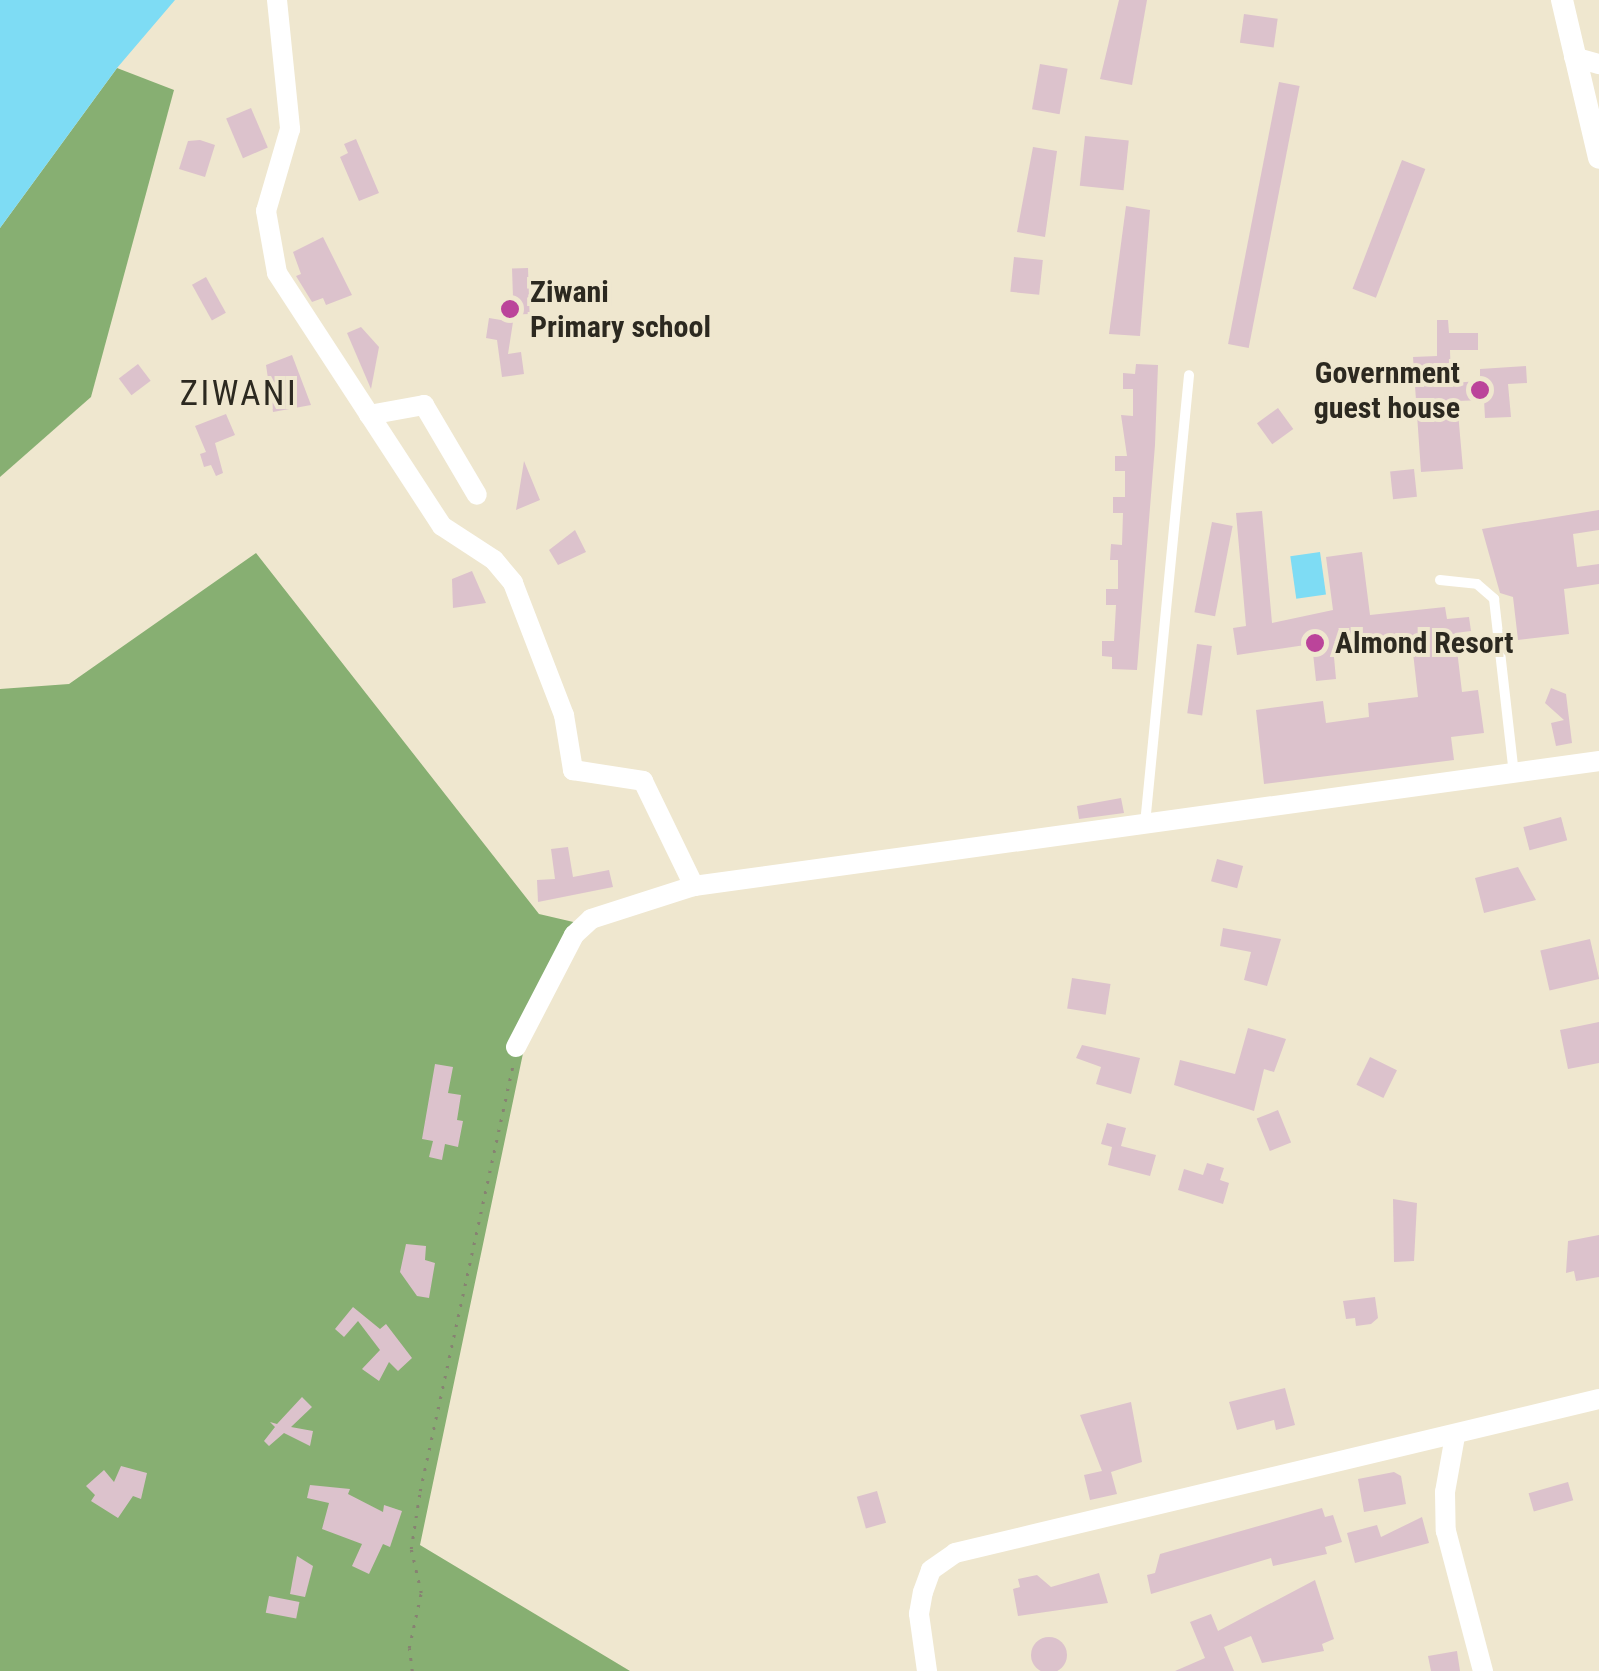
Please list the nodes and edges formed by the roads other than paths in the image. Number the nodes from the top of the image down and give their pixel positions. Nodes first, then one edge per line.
1 (277, 0) edge
2 (1562, 0) edge
3 (1574, 57) junction
4 (1599, 64) edge
5 (1599, 158) edge
6 (1189, 375) dead end
7 (370, 415) junction
8 (476, 495) dead end
9 (1440, 580) dead end
10 (1599, 760) edge
11 (1514, 775) junction
12 (1145, 825) junction
13 (694, 886) junction
14 (516, 1047) road end
15 (1599, 1399) edge
16 (1455, 1436) junction
17 (928, 1671) edge
18 (1483, 1671) edge

1 - 7 street
2 - 3 street
3 - 4 street
3 - 5 street
6 - 12 lane
7 - 8 street
7 - 13 street
9 - 11 lane
10 - 11 street
11 - 12 street
12 - 13 street
13 - 14 street
15 - 16 street
16 - 17 street
16 - 18 street

